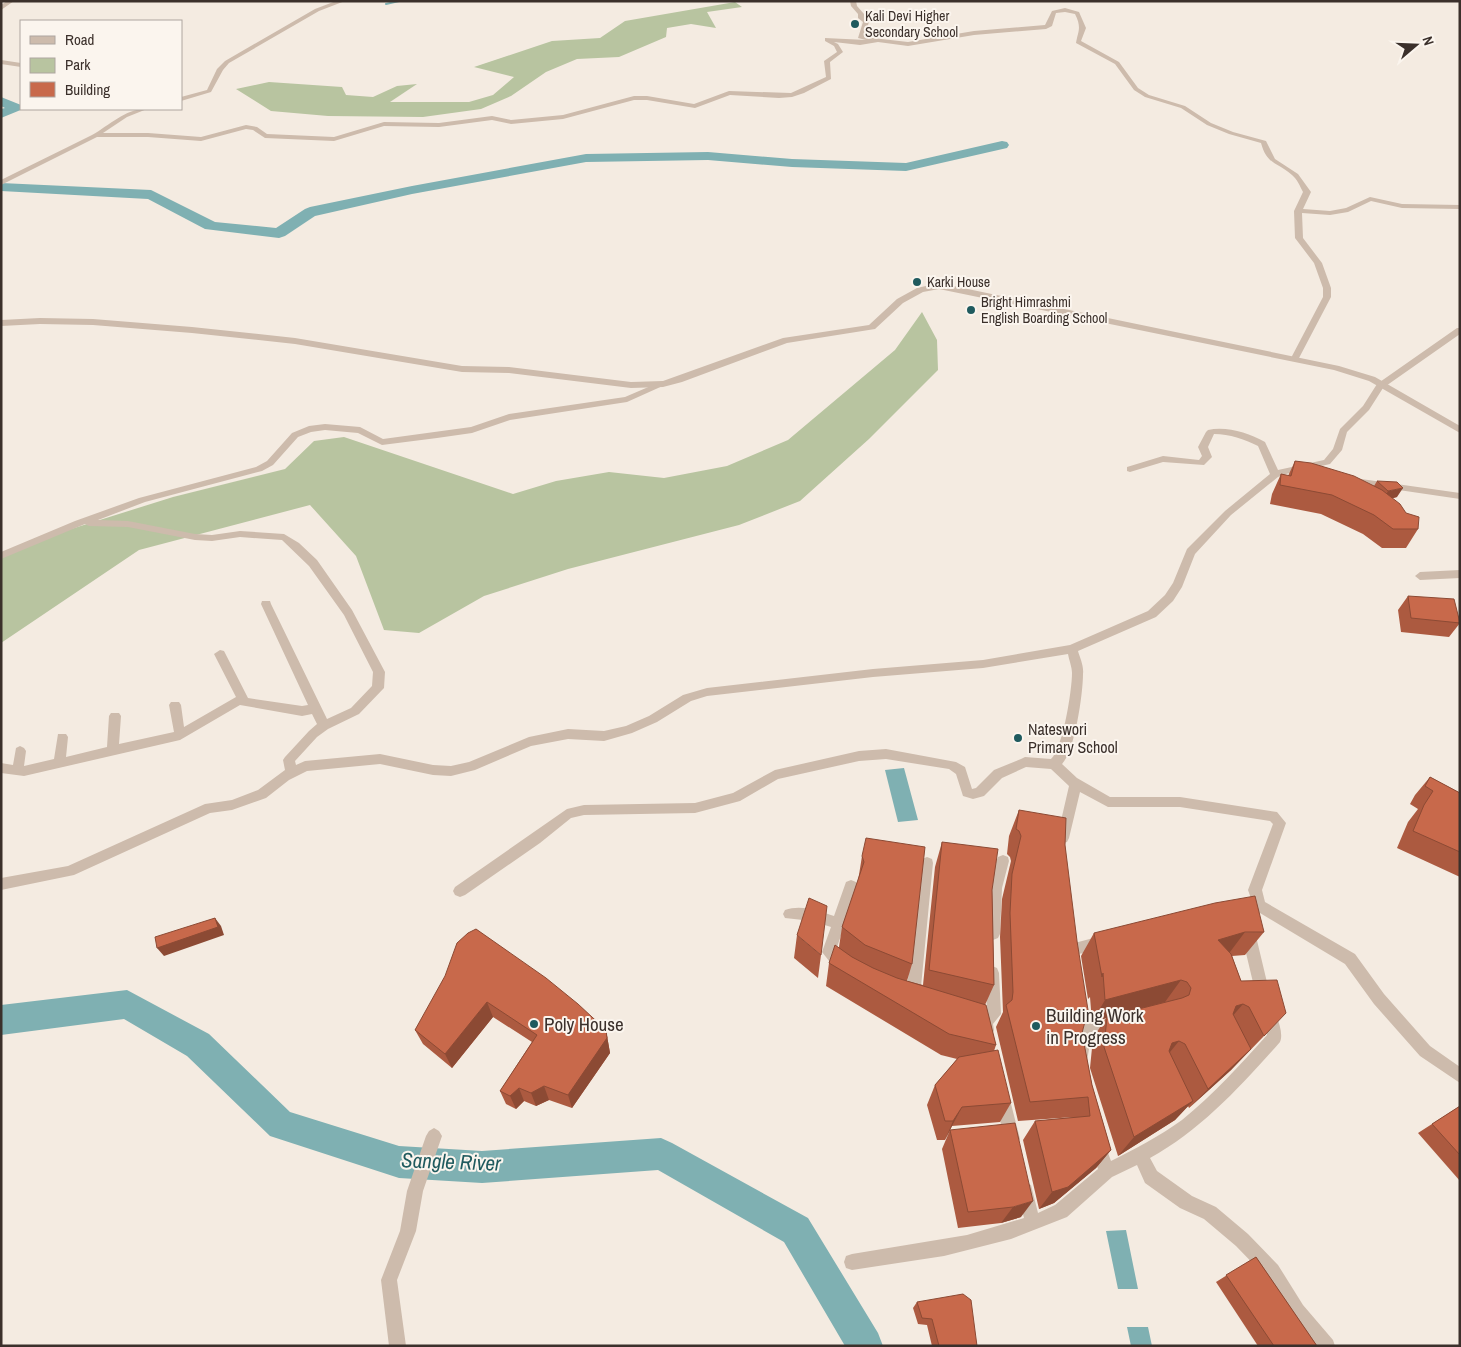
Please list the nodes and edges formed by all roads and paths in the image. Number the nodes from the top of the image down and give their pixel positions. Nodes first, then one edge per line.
1 (11, 1) edge
2 (342, 1) edge
3 (853, 1) edge
4 (1, 8) edge
5 (879, 40) junction
6 (1, 62) edge
7 (20, 65) edge
8 (182, 99) edge
9 (141, 110) edge
10 (96, 135) junction
11 (4, 182) edge
12 (1460, 206) edge
13 (1298, 211) junction
14 (1, 323) edge
15 (1460, 330) edge
16 (1295, 358) junction
17 (662, 384) junction
18 (1380, 386) junction
19 (1460, 430) edge
20 (1130, 469) dead end
21 (1279, 473) junction
22 (1313, 475) edge
23 (1342, 480) edge
24 (1460, 496) edge
25 (79, 523) junction
26 (1, 556) edge
27 (1460, 574) edge
28 (1420, 576) dead end
29 (266, 604) dead end
30 (1072, 649) junction
31 (220, 654) dead end
32 (241, 698) junction
33 (174, 705) dead end
34 (315, 709) junction
35 (115, 716) dead end
36 (324, 726) junction
37 (180, 735) junction
38 (62, 737) dead end
39 (20, 751) dead end
40 (113, 751) junction
41 (60, 764) junction
42 (1054, 764) junction
43 (1, 768) edge
44 (18, 770) junction
45 (292, 772) junction
46 (1076, 784) junction
47 (1063, 850) edge
48 (1003, 861) dead end
49 (927, 864) dead end
50 (1, 884) edge
51 (851, 886) dead end
52 (460, 891) dead end
53 (1260, 906) junction
54 (790, 914) dead end
55 (838, 923) junction
56 (1069, 932) edge
57 (1117, 938) edge
58 (1072, 949) junction
59 (1073, 964) edge
60 (851, 972) edge
61 (897, 992) edge
62 (1078, 993) edge
63 (913, 997) junction
64 (929, 1004) edge
65 (972, 1014) edge
66 (989, 1019) junction
67 (1129, 1020) edge
68 (1084, 1032) junction
69 (990, 1041) edge
70 (1235, 1058) edge
71 (1080, 1072) edge
72 (1243, 1073) junction
73 (1460, 1076) edge
74 (1000, 1086) edge
75 (1179, 1107) edge
76 (1187, 1125) junction
77 (1010, 1131) junction
78 (1095, 1132) edge
79 (992, 1133) edge
80 (434, 1136) dead end
81 (1015, 1150) edge
82 (1140, 1154) junction
83 (1107, 1172) junction
84 (1022, 1177) edge
85 (1033, 1223) junction
86 (852, 1262) dead end
87 (398, 1346) edge
88 (1327, 1346) edge

1 - 4 street
2 - 8 street
3 - 5 street
5 - 10 street
5 - 13 street
6 - 7 street
9 - 10 street
10 - 11 street
12 - 13 street
13 - 16 street
14 - 17 street
15 - 18 street
16 - 17 street
16 - 18 street
17 - 25 street
18 - 19 street
18 - 21 street
20 - 21 street
21 - 22 street
21 - 30 street
23 - 24 street
25 - 26 street
25 - 36 street
27 - 28 street
29 - 34 street
30 - 42 street
30 - 45 street
31 - 32 street
32 - 34 street
32 - 37 street
33 - 37 street
34 - 36 street
35 - 40 street
36 - 45 street
37 - 40 street
38 - 41 street
39 - 44 street
40 - 41 street
41 - 44 street
42 - 46 street
42 - 52 street
43 - 44 street
45 - 50 street
46 - 47 street
46 - 53 street
48 - 66 street
49 - 63 street
51 - 55 street
53 - 72 street
53 - 73 street
54 - 55 street
55 - 60 street
56 - 58 street
57 - 58 street
58 - 59 street
61 - 63 street
62 - 68 street
63 - 64 street
65 - 66 street
66 - 69 street
67 - 68 street
68 - 71 street
70 - 72 street
72 - 76 street
74 - 77 street
75 - 76 street
76 - 82 street
77 - 79 street
77 - 81 street
78 - 83 street
80 - 87 street
82 - 83 street
82 - 88 street
83 - 85 street
84 - 85 street
85 - 86 street

